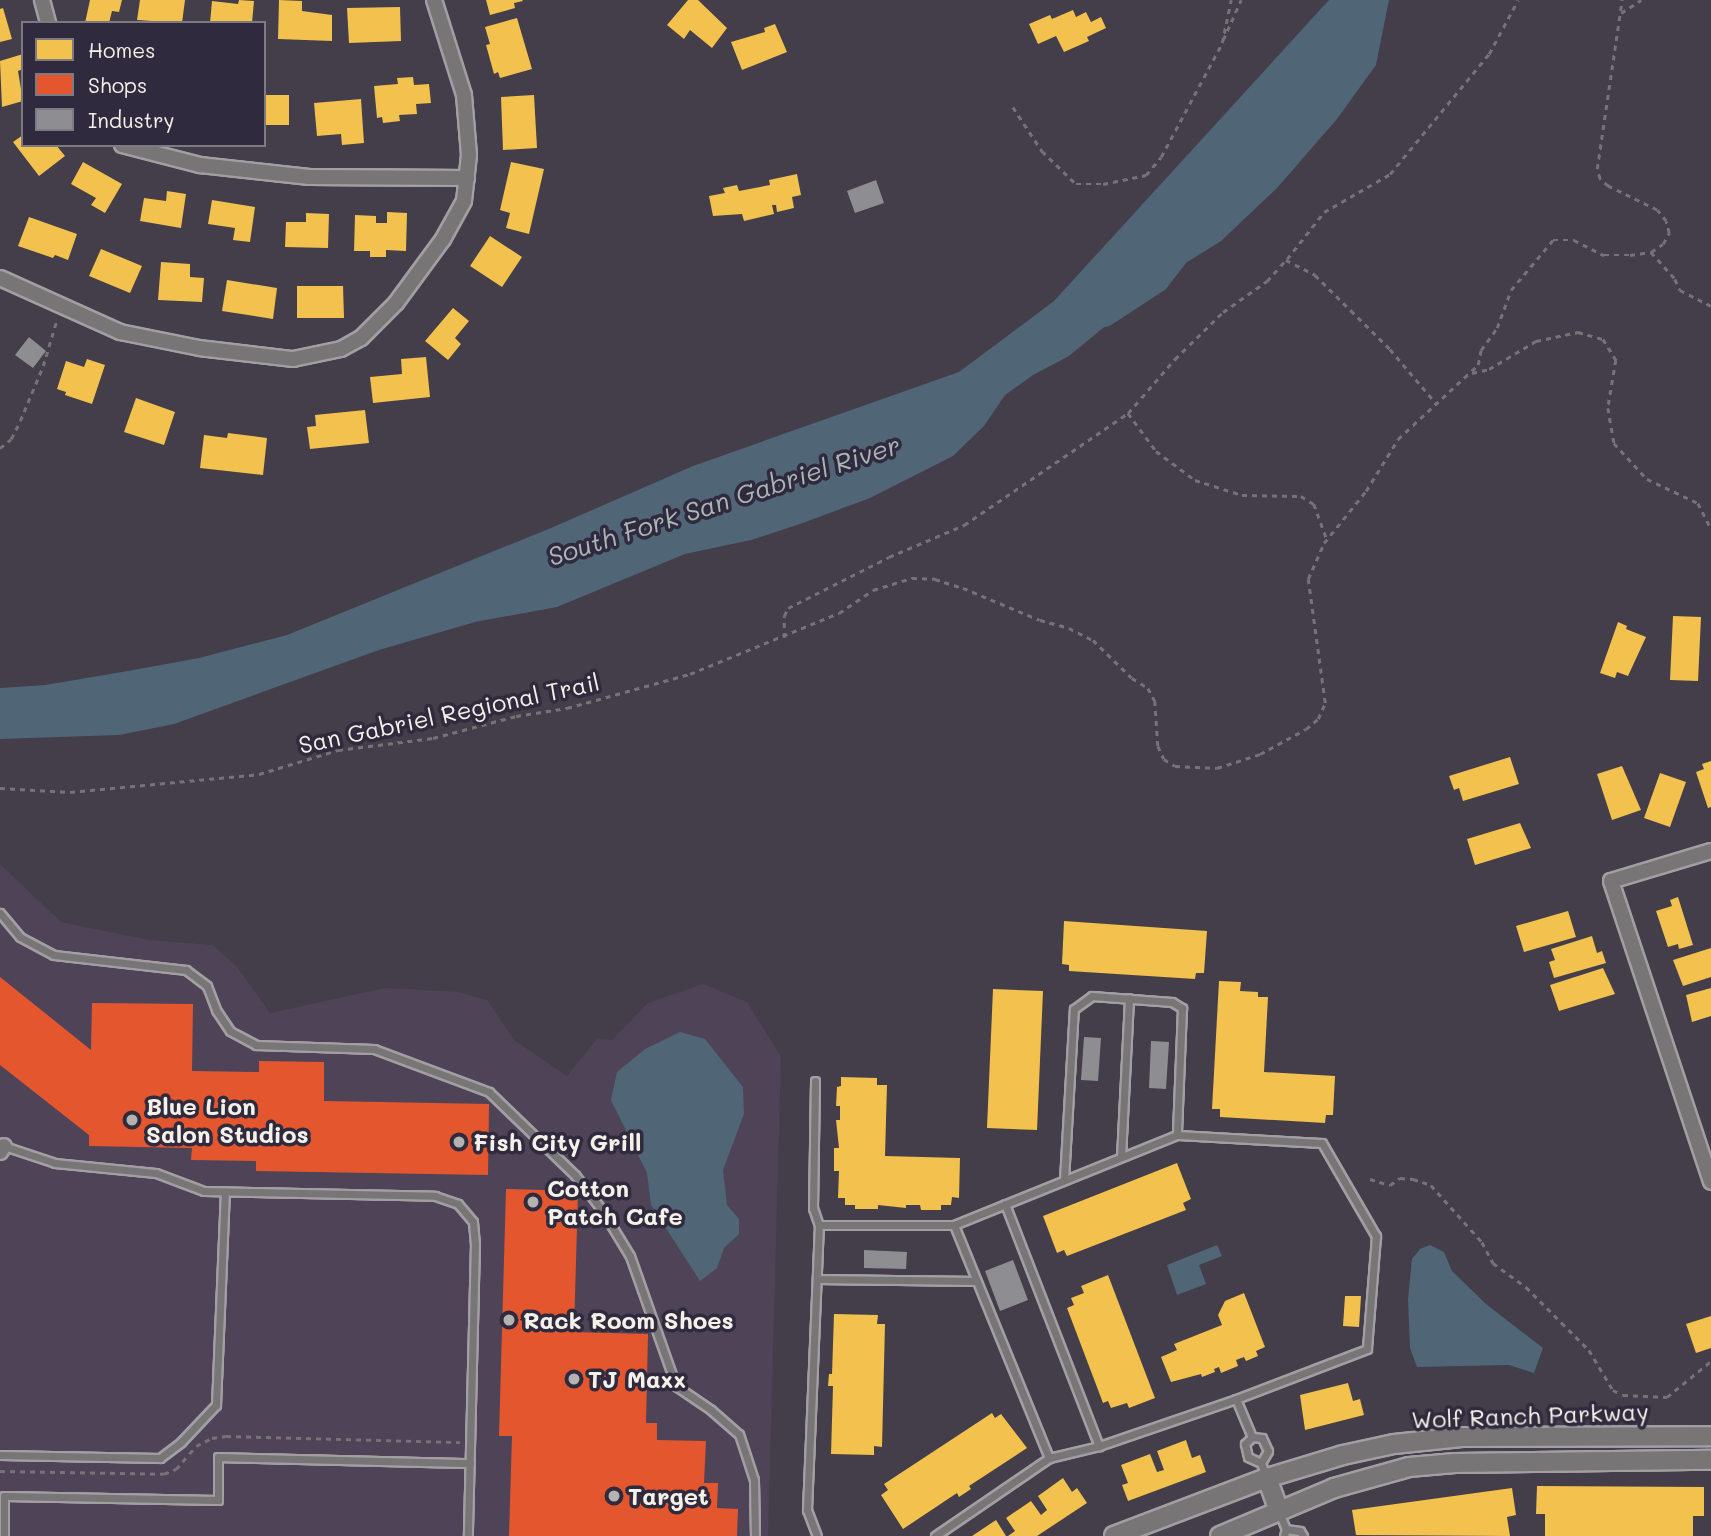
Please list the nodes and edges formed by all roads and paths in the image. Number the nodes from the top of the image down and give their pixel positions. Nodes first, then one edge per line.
1 (42, 0) edge
2 (434, 0) edge
3 (1231, 0) edge
4 (1241, 0) edge
5 (1518, 0) edge
6 (1622, 0) edge
7 (1641, 0) edge
8 (1620, 13) junction
9 (47, 21) edge
10 (1222, 43) junction
11 (1013, 107) dead end
12 (130, 147) edge
13 (467, 179) junction
14 (1651, 252) junction
15 (1286, 260) junction
16 (0, 278) edge
17 (61, 305) junction
18 (1711, 306) edge
19 (1472, 373) junction
20 (1436, 404) junction
21 (1128, 413) junction
22 (0, 448) edge
23 (1711, 528) edge
24 (1327, 539) junction
25 (784, 638) junction
26 (0, 788) edge
27 (1711, 851) edge
28 (0, 913) edge
29 (1129, 998) junction
30 (815, 1081) dead end
31 (1177, 1135) junction
32 (1, 1147) edge
33 (1121, 1157) junction
34 (1370, 1179) dead end
35 (1064, 1180) junction
36 (1711, 1182) edge
37 (225, 1192) junction
38 (1005, 1204) junction
39 (819, 1225) junction
40 (954, 1225) junction
41 (817, 1279) junction
42 (976, 1281) junction
43 (1711, 1361) edge
44 (1236, 1399) junction
45 (1711, 1436) edge
46 (1252, 1437) junction
47 (1099, 1446) junction
48 (0, 1455) edge
49 (1049, 1458) junction
50 (1711, 1460) edge
51 (470, 1463) junction
52 (1264, 1471) junction
53 (1279, 1511) junction
54 (1285, 1533) edge
55 (4, 1536) edge
56 (468, 1536) edge
57 (755, 1536) edge
58 (817, 1536) edge
59 (935, 1536) edge
60 (1114, 1536) edge
61 (1220, 1536) edge
62 (1303, 1536) edge

1 - 9 street
2 - 13 street
3 - 10 path
4 - 10 path
5 - 15 path
6 - 8 path
7 - 8 path
8 - 14 path
10 - 11 path
12 - 13 street
13 - 17 street
14 - 18 path
14 - 19 path, San Gabriel Regional Trail
15 - 20 path
15 - 21 path
16 - 17 street
17 - 22 path
19 - 20 path, San Gabriel Regional Trail
19 - 23 path
20 - 24 path, San Gabriel Regional Trail
21 - 24 path
21 - 25 path
24 - 25 path, San Gabriel Regional Trail
25 - 26 path, San Gabriel Regional Trail
27 - 36 street
28 - 57 lane
29 - 31 lane
29 - 33 lane
29 - 35 lane
30 - 39 lane
31 - 33 lane
31 - 44 lane
32 - 37 lane
33 - 35 lane
34 - 43 path
35 - 38 lane
37 - 48 lane
37 - 51 lane
38 - 40 lane
38 - 47 lane
39 - 40 lane
39 - 41 lane
40 - 42 lane
41 - 42 lane
41 - 58 lane
42 - 49 lane
44 - 46 lane
44 - 47 lane
45 - 52 street, Wolf Ranch Parkway
46 - 52 lane
46 - 52 lane
47 - 49 lane
49 - 59 lane
50 - 53 street, Wolf Ranch Parkway
51 - 55 lane
51 - 56 lane
52 - 53 street
52 - 60 street, Wolf Ranch Parkway
53 - 54 lane
53 - 61 street, Wolf Ranch Parkway
54 - 62 lane

